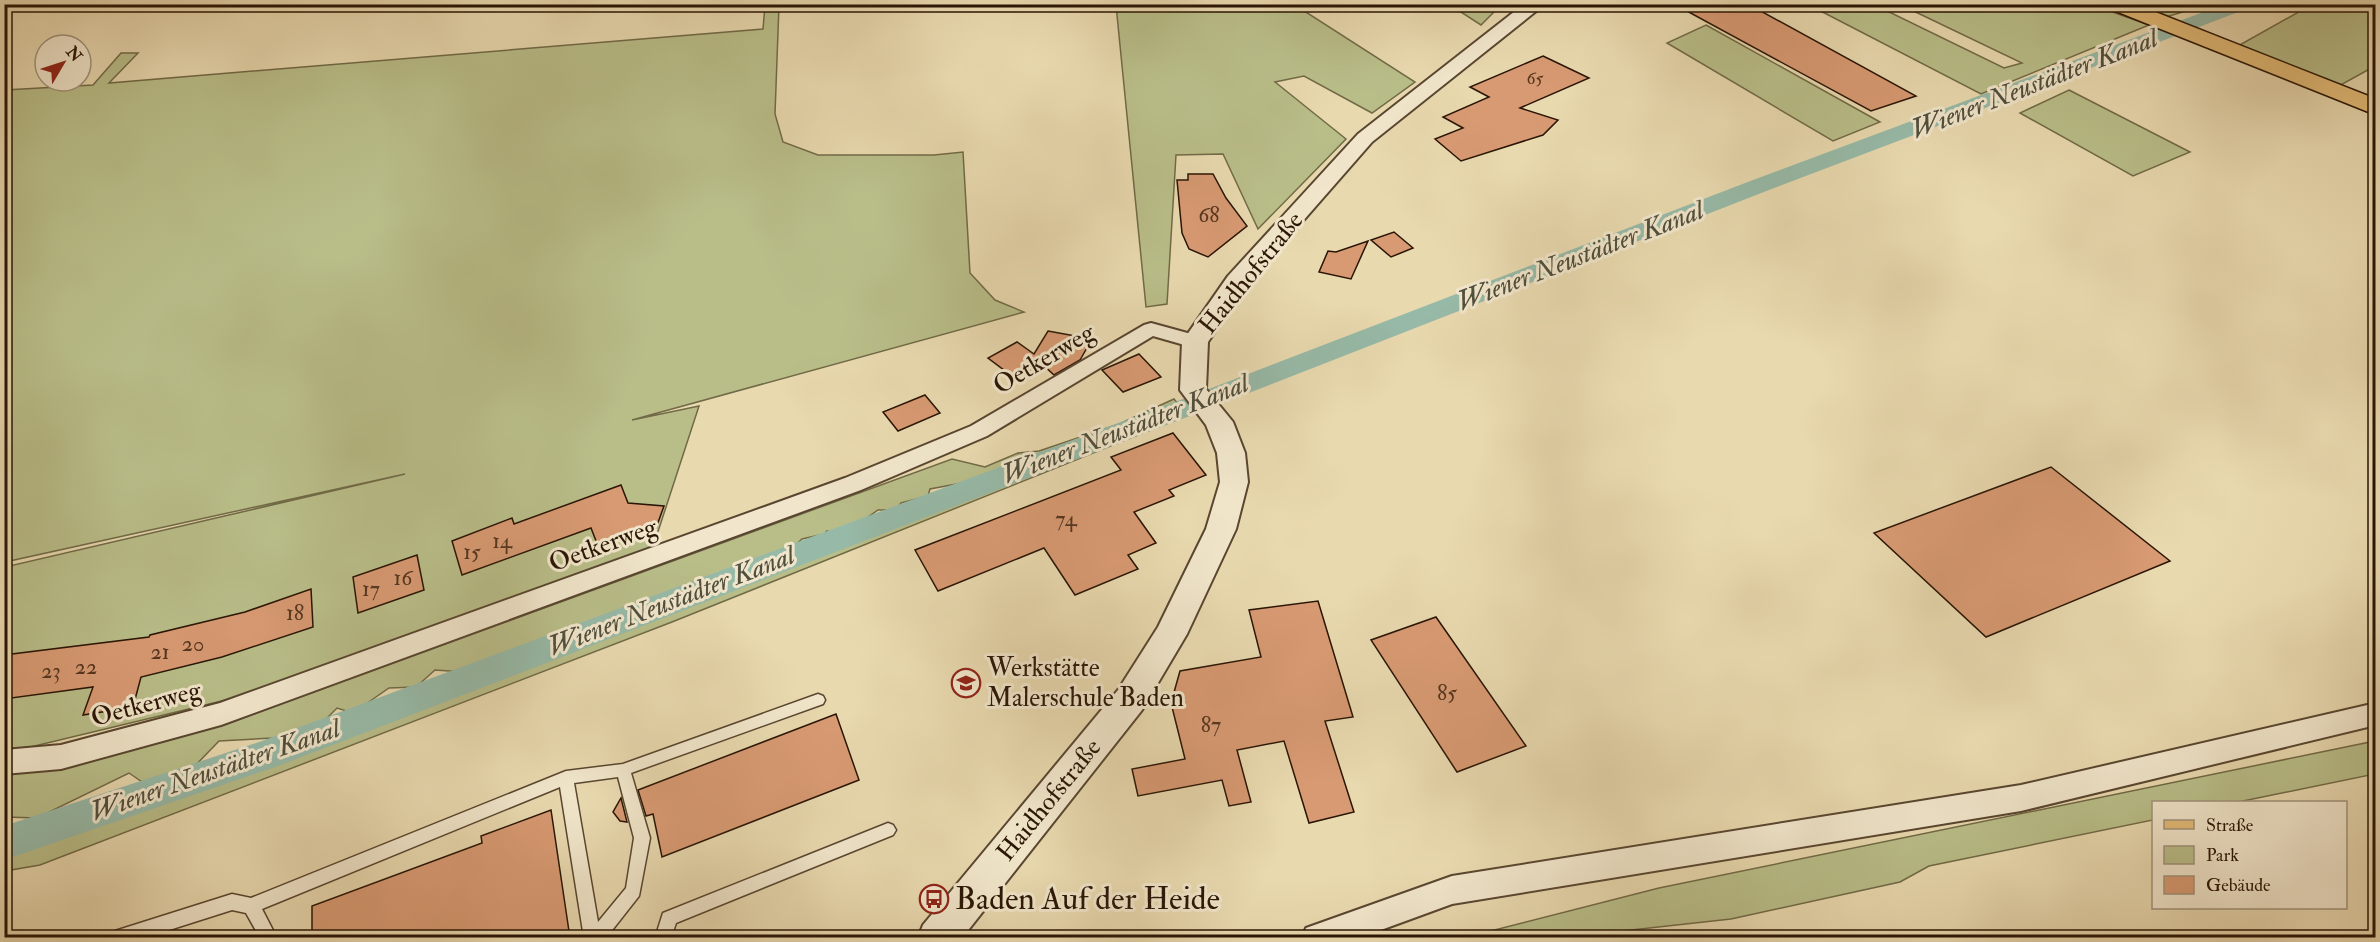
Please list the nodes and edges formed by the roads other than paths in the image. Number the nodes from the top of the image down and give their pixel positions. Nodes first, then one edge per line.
1 (1536, 4) edge
2 (2115, 4) edge
3 (2376, 108) edge
4 (1195, 342) junction
5 (818, 700) dead end
6 (2376, 714) edge
7 (4, 762) edge
8 (623, 770) junction
9 (566, 778) junction
10 (888, 830) dead end
11 (251, 906) junction
12 (118, 938) edge
13 (269, 938) edge
14 (594, 938) edge
15 (663, 938) edge
16 (937, 938) edge
17 (1317, 938) edge

1 - 4 street, Haidhofstraße
2 - 3 main road
4 - 7 street, Oetkerweg
4 - 16 street, Haidhofstraße
5 - 8 lane
6 - 17 street
8 - 9 lane
8 - 14 lane
9 - 11 lane
9 - 14 lane
10 - 15 lane
11 - 12 lane
11 - 13 lane

